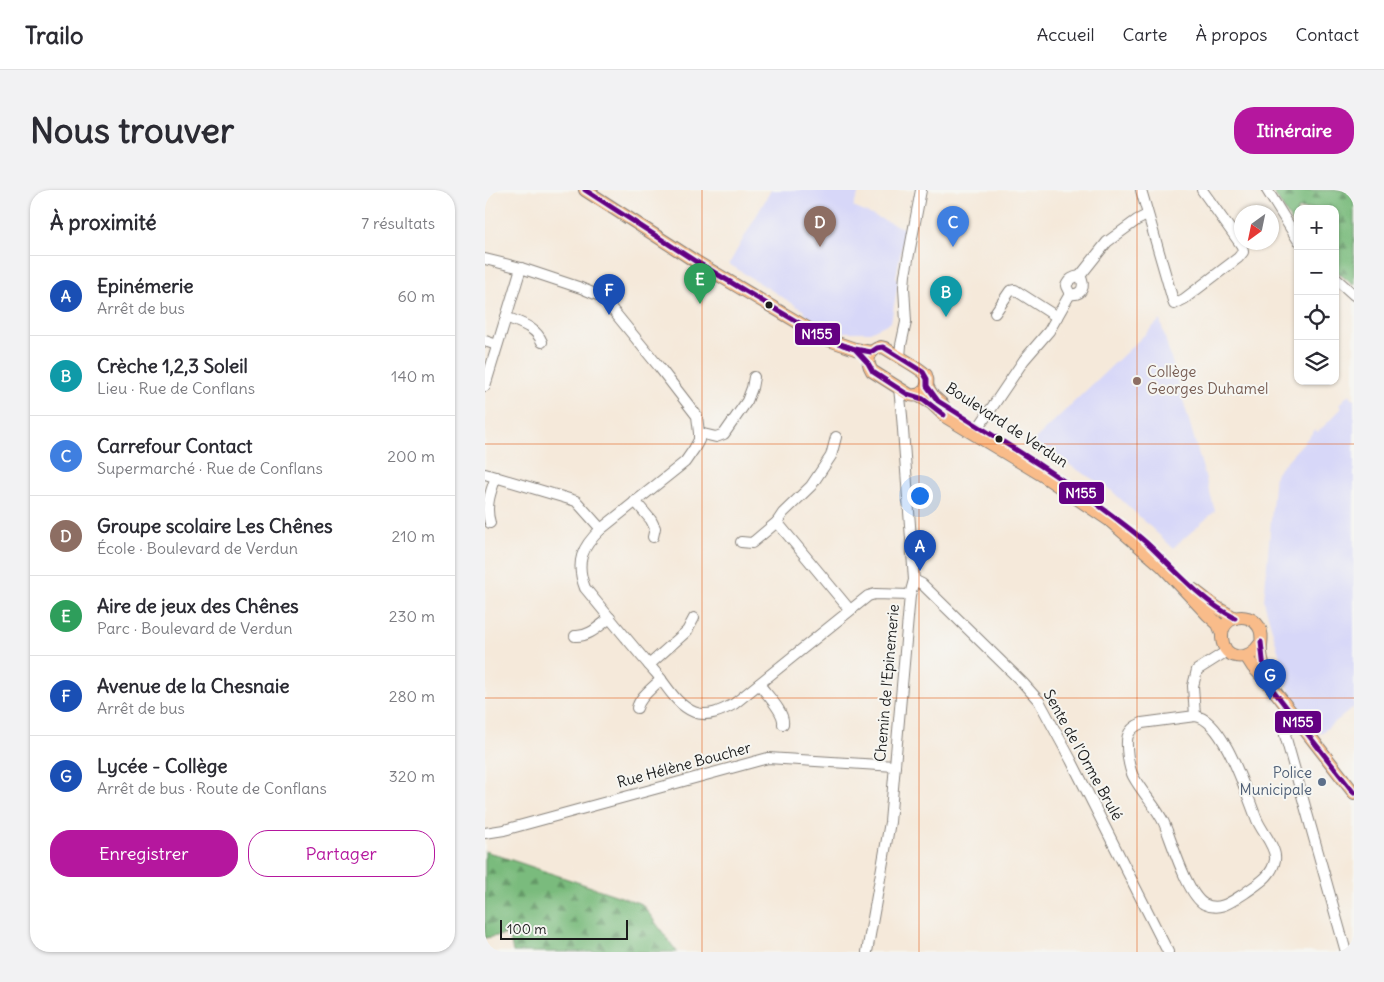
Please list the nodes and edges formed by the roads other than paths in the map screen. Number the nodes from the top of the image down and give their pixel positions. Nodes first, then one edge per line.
1 (585, 190) edge
2 (921, 190) edge
3 (1141, 190) edge
4 (1202, 190) edge
5 (1267, 190) edge
6 (1147, 215) junction
7 (1294, 234) edge
8 (485, 259) edge
9 (521, 268) junction
10 (1339, 282) edge
11 (1354, 296) edge
12 (995, 313) dead end
13 (506, 317) junction
14 (1057, 317) junction
15 (903, 334) junction
16 (485, 341) edge
17 (542, 342) dead end
18 (497, 346) junction
19 (885, 348) junction
20 (899, 357) junction
21 (869, 358) junction
22 (754, 377) dead end
23 (485, 386) edge
24 (927, 386) junction
25 (899, 388) junction
26 (915, 395) junction
27 (902, 416) junction
28 (976, 431) junction
29 (699, 433) junction
30 (836, 437) dead end
31 (485, 474) edge
32 (496, 478) junction
33 (635, 501) junction
34 (777, 522) junction
35 (490, 523) dead end
36 (601, 529) junction
37 (653, 537) dead end
38 (741, 542) dead end
39 (913, 580) junction
40 (910, 595) junction
41 (850, 610) junction
42 (610, 618) junction
43 (694, 618) dead end
44 (1235, 618) junction
45 (1222, 634) junction
46 (575, 636) dead end
47 (1260, 644) junction
48 (1227, 651) junction
49 (1246, 656) junction
50 (649, 665) junction
51 (661, 679) junction
52 (759, 684) junction
53 (1270, 685) junction
54 (637, 708) dead end
55 (1195, 716) junction
56 (1292, 716) junction
57 (783, 724) dead end
58 (895, 766) junction
59 (1354, 793) edge
60 (485, 833) edge
61 (867, 952) edge
62 (1168, 952) edge
63 (1346, 952) edge

1 - 21 main road
2 - 15 street
3 - 6 street
4 - 6 street
5 - 7 street
6 - 14 street
8 - 9 street
9 - 13 street
9 - 29 street
10 - 11 street
12 - 14 street
13 - 17 street
13 - 18 street
14 - 28 street
15 - 19 street
15 - 20 street
16 - 18 street
18 - 23 street
19 - 20 main road, Boulevard de Verdun
19 - 21 main road
20 - 24 main road, Boulevard de Verdun
21 - 25 main road, Boulevard de Verdun
22 - 29 street
24 - 26 main road
24 - 28 main road, Boulevard de Verdun
25 - 26 main road, Boulevard de Verdun
25 - 27 street, Chemin de l'Epinemerie
26 - 27 street
26 - 28 main road, Boulevard de Verdun
27 - 39 street, Chemin de l'Epinemerie
28 - 44 main road, Boulevard de Verdun
28 - 45 main road, Boulevard de Verdun
29 - 33 street
30 - 34 street
31 - 32 street
32 - 35 street
32 - 36 street
33 - 36 street
33 - 37 street
34 - 38 street
34 - 41 street
36 - 42 street
39 - 40 street, Chemin de l'Epinemerie
39 - 62 street, Sente de l'Orme Brulé
40 - 41 street
40 - 58 street, Chemin de l'Epinemerie
41 - 52 street
42 - 46 street
42 - 50 street
43 - 50 street
44 - 45 main road
44 - 47 main road
45 - 48 main road
47 - 49 main road
47 - 53 main road
48 - 49 main road
48 - 55 street
49 - 53 main road
50 - 51 street
51 - 52 street
51 - 54 street
52 - 57 street
53 - 56 main road
55 - 55 street
56 - 59 main road
56 - 63 street
58 - 60 street, Rue Hélène Boucher
58 - 61 street, Chemin de l'Epinemerie

